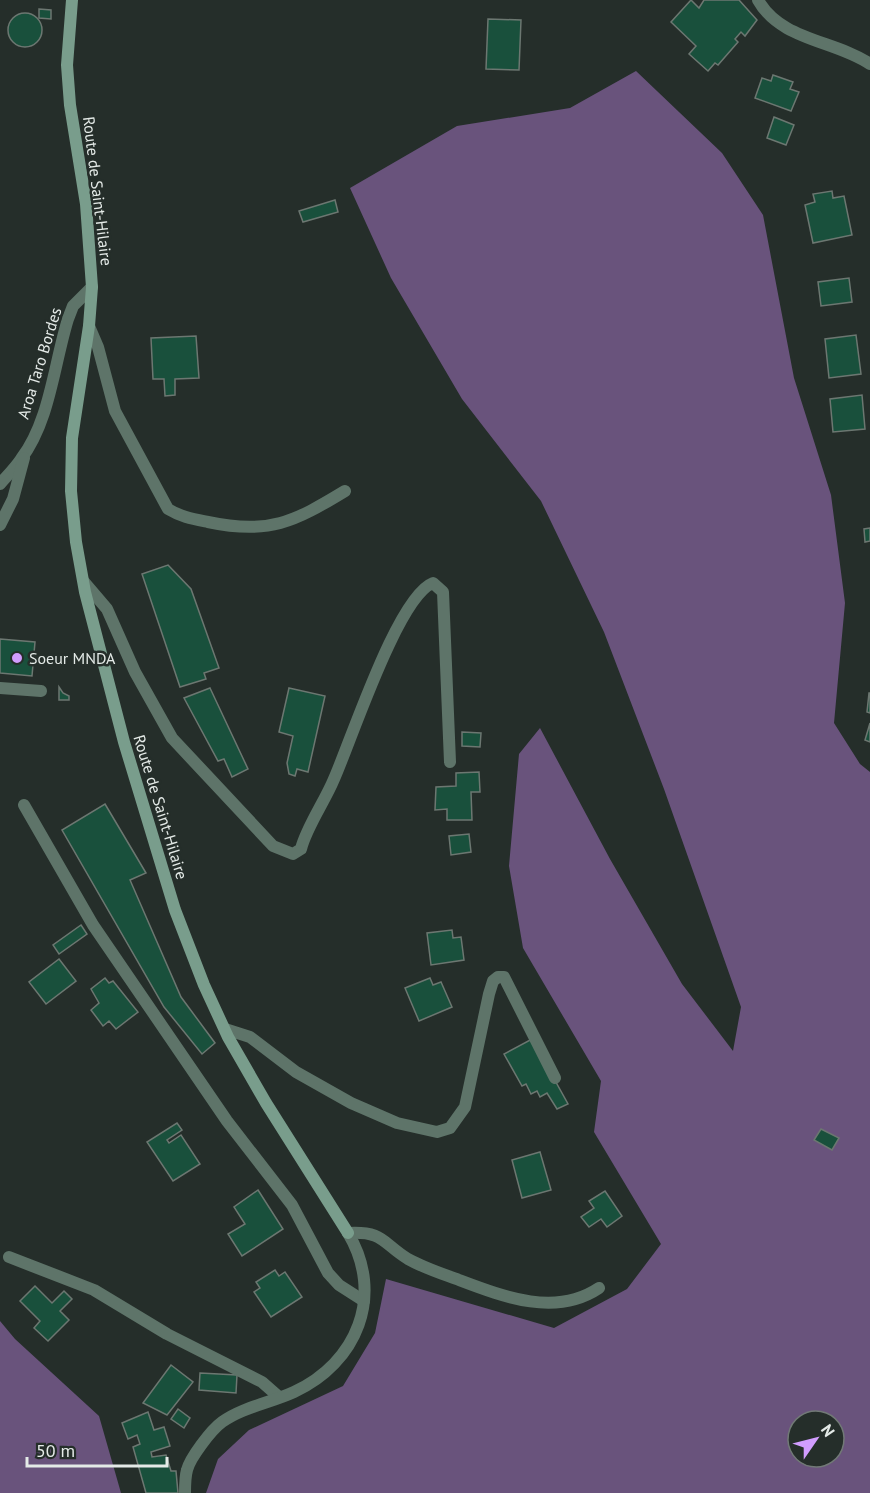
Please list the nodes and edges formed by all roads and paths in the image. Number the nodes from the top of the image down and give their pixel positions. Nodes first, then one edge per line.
1 (72, 0) edge
2 (758, 0) edge
3 (870, 64) edge
4 (92, 287) junction
5 (89, 326) junction
6 (25, 454) junction
7 (0, 484) edge
8 (345, 491) dead end
9 (0, 525) edge
10 (84, 582) junction
11 (0, 688) edge
12 (41, 691) dead end
13 (450, 762) dead end
14 (24, 805) dead end
15 (225, 1029) junction
16 (555, 1078) dead end
17 (348, 1233) junction
18 (9, 1257) dead end
19 (599, 1288) dead end
20 (364, 1300) junction
21 (279, 1397) junction
22 (185, 1493) edge

1 - 4 main road, Route de Saint-Hilaire
2 - 3 street
4 - 5 main road, Route de Saint-Hilaire
4 - 6 street, Aroa Taro Bordes
5 - 8 street
5 - 10 main road, Route de Saint-Hilaire
6 - 7 street, Aroa Taro Bordes
6 - 9 street, Aroa Taro Bordes
10 - 13 street
10 - 15 main road, Route de Saint-Hilaire
11 - 12 street
14 - 20 street
15 - 16 street
15 - 17 main road, Route de Saint-Hilaire
17 - 19 street
17 - 20 street, Route de Saint-Hilaire
18 - 21 street
20 - 21 street, Route de Saint-Hilaire
21 - 22 street, Route de Saint-Hilaire

